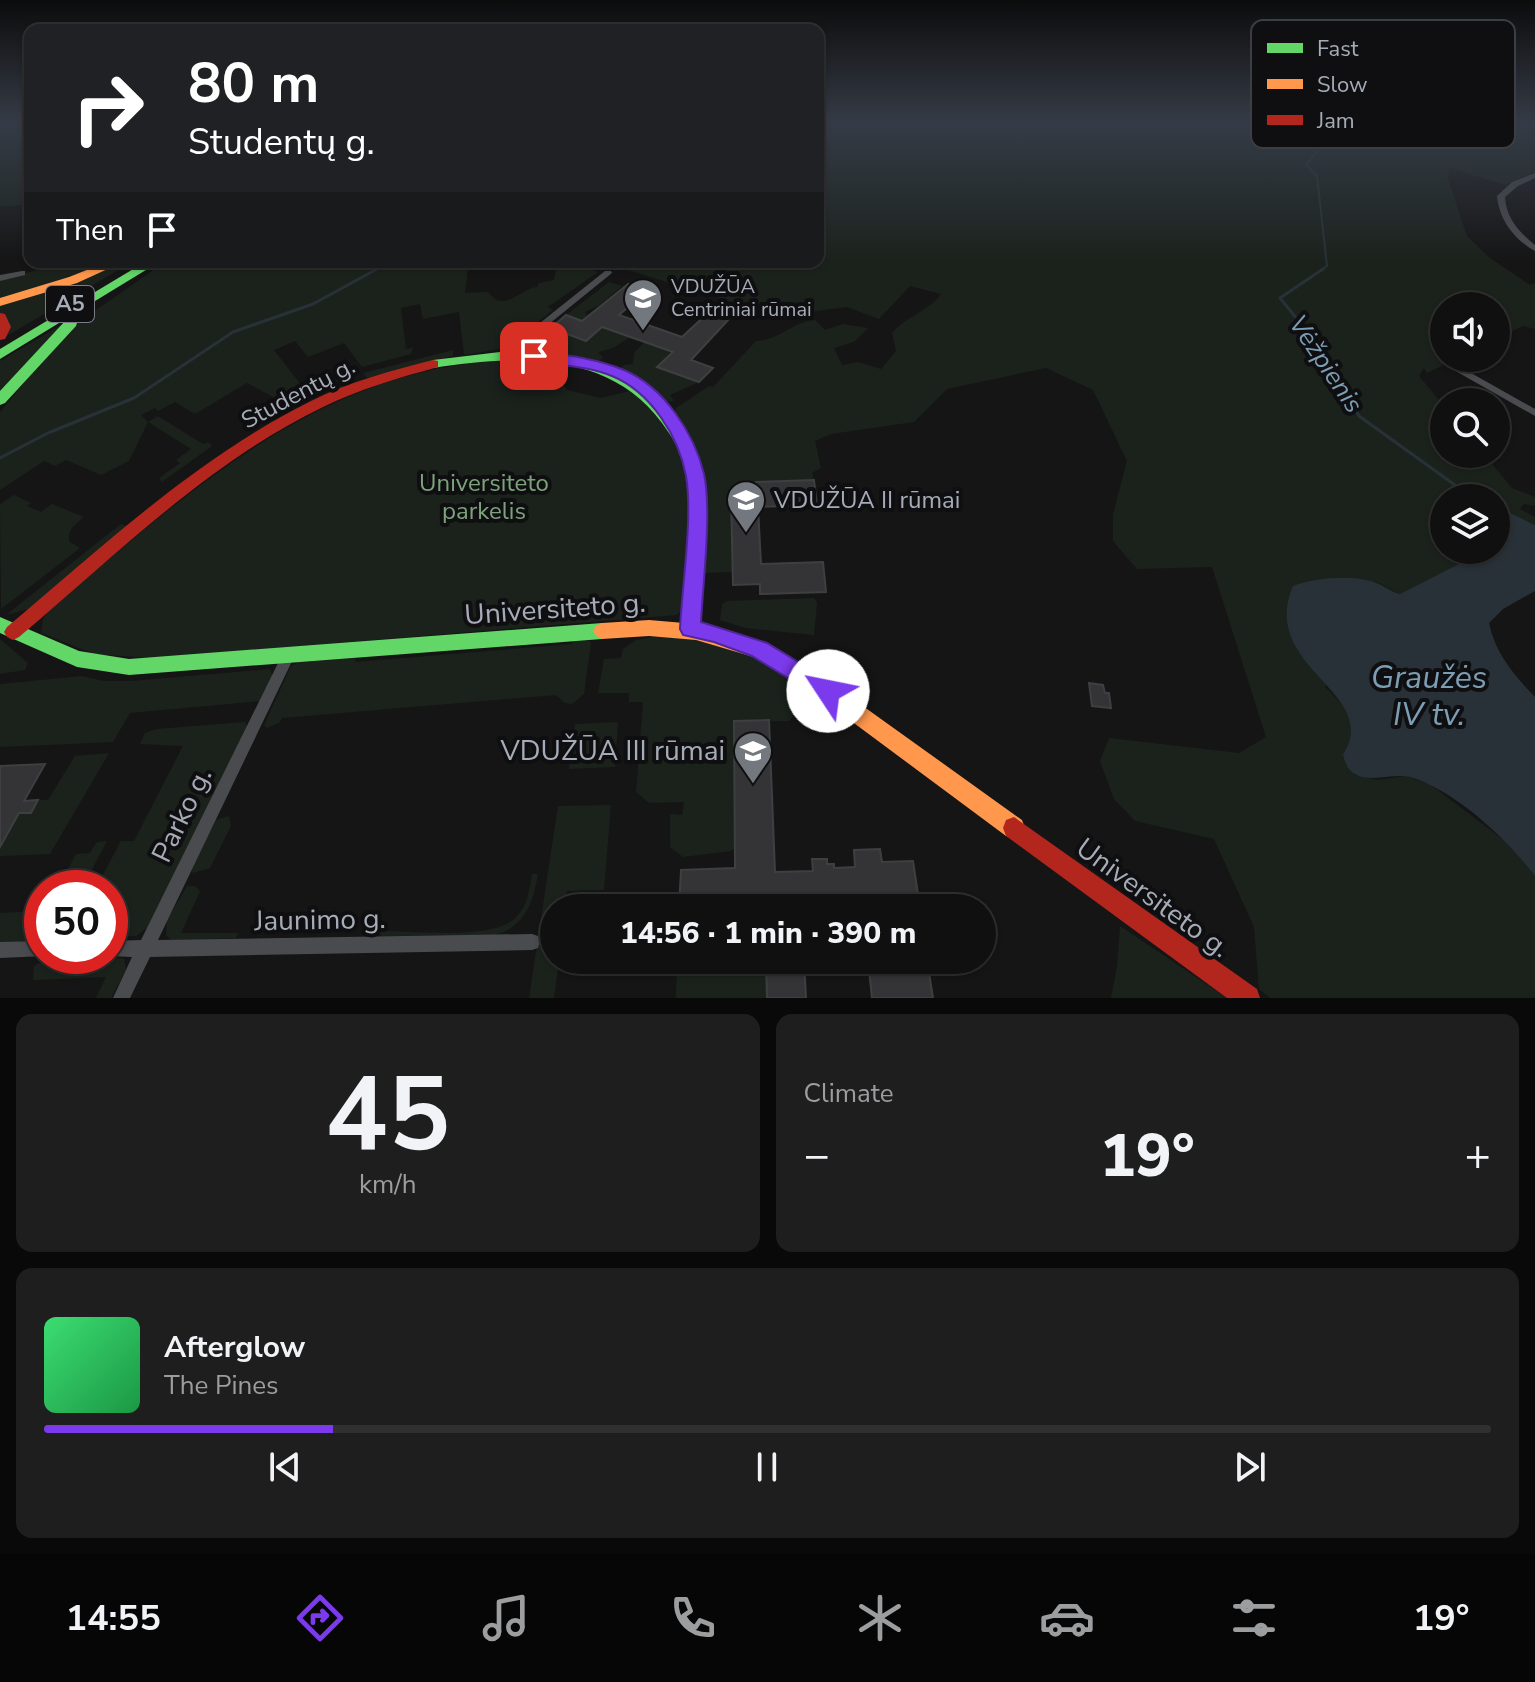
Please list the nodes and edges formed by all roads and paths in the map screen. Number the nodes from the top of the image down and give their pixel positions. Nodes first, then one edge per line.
1 (1535, 175) edge
2 (1535, 249) edge
3 (102, 268) edge
4 (128, 268) edge
5 (144, 268) edge
6 (22, 273) dead end
7 (608, 273) dead end
8 (0, 278) edge
9 (107, 292) junction
10 (0, 302) edge
11 (0, 317) edge
12 (0, 336) edge
13 (0, 345) edge
14 (0, 355) edge
15 (504, 356) junction
16 (1464, 372) edge
17 (0, 400) edge
18 (1535, 413) edge
19 (6, 629) edge
20 (690, 629) junction
21 (289, 655) junction
22 (532, 942) dead end
23 (24, 949) edge
24 (128, 949) edge
25 (146, 949) junction
26 (0, 950) edge
27 (121, 998) edge
28 (1248, 998) edge

1 - 2 street
3 - 10 main road
4 - 13 main road, A5
5 - 9 main road, A5
6 - 8 street
7 - 15 street
9 - 14 main road, A5
9 - 17 main road
11 - 12 main road
15 - 19 main road, Studentų g.
15 - 20 main road, Studentų g.
16 - 18 street
19 - 21 main road, Universiteto g.
20 - 21 main road, Universiteto g.
20 - 28 main road, Universiteto g.
21 - 25 street, Parko g.
22 - 25 street, Jaunimo g.
23 - 26 street
24 - 25 street, Jaunimo g.
25 - 27 street, Parko g.

